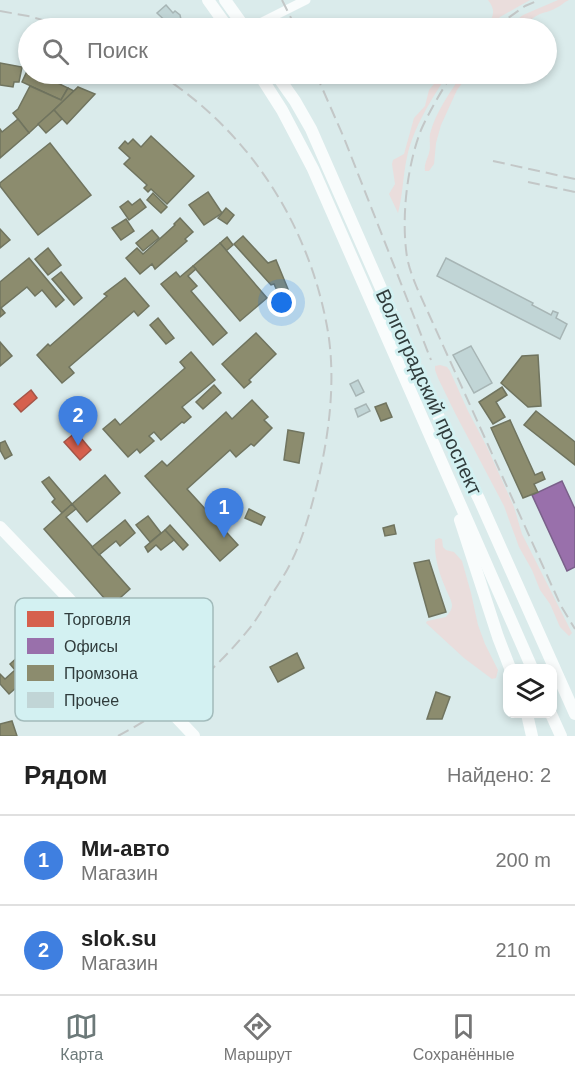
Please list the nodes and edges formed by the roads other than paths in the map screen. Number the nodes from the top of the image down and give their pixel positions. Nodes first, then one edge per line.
1 (208, 0) edge
2 (225, 0) edge
3 (306, 0) edge
4 (221, 18) edge
5 (238, 18) edge
6 (269, 18) edge
7 (265, 84) edge
8 (283, 84) edge
9 (437, 451) junction
10 (0, 527) edge
11 (68, 598) edge
12 (508, 664) edge
13 (530, 664) edge
14 (566, 695) junction
15 (575, 706) edge
16 (575, 714) edge
17 (528, 718) edge
18 (553, 718) edge
19 (180, 721) edge
20 (194, 736) edge
21 (532, 736) edge
22 (561, 736) edge

1 - 4 main road
2 - 5 main road
3 - 6 street
7 - 9 main road, Волгоградский проспект
8 - 14 main road, Волгоградский проспект
9 - 12 main road
9 - 13 main road, Волгоградский проспект
10 - 11 main road
14 - 15 main road
14 - 16 main road, Волгоградский проспект
17 - 21 main road
18 - 22 main road
19 - 20 main road

